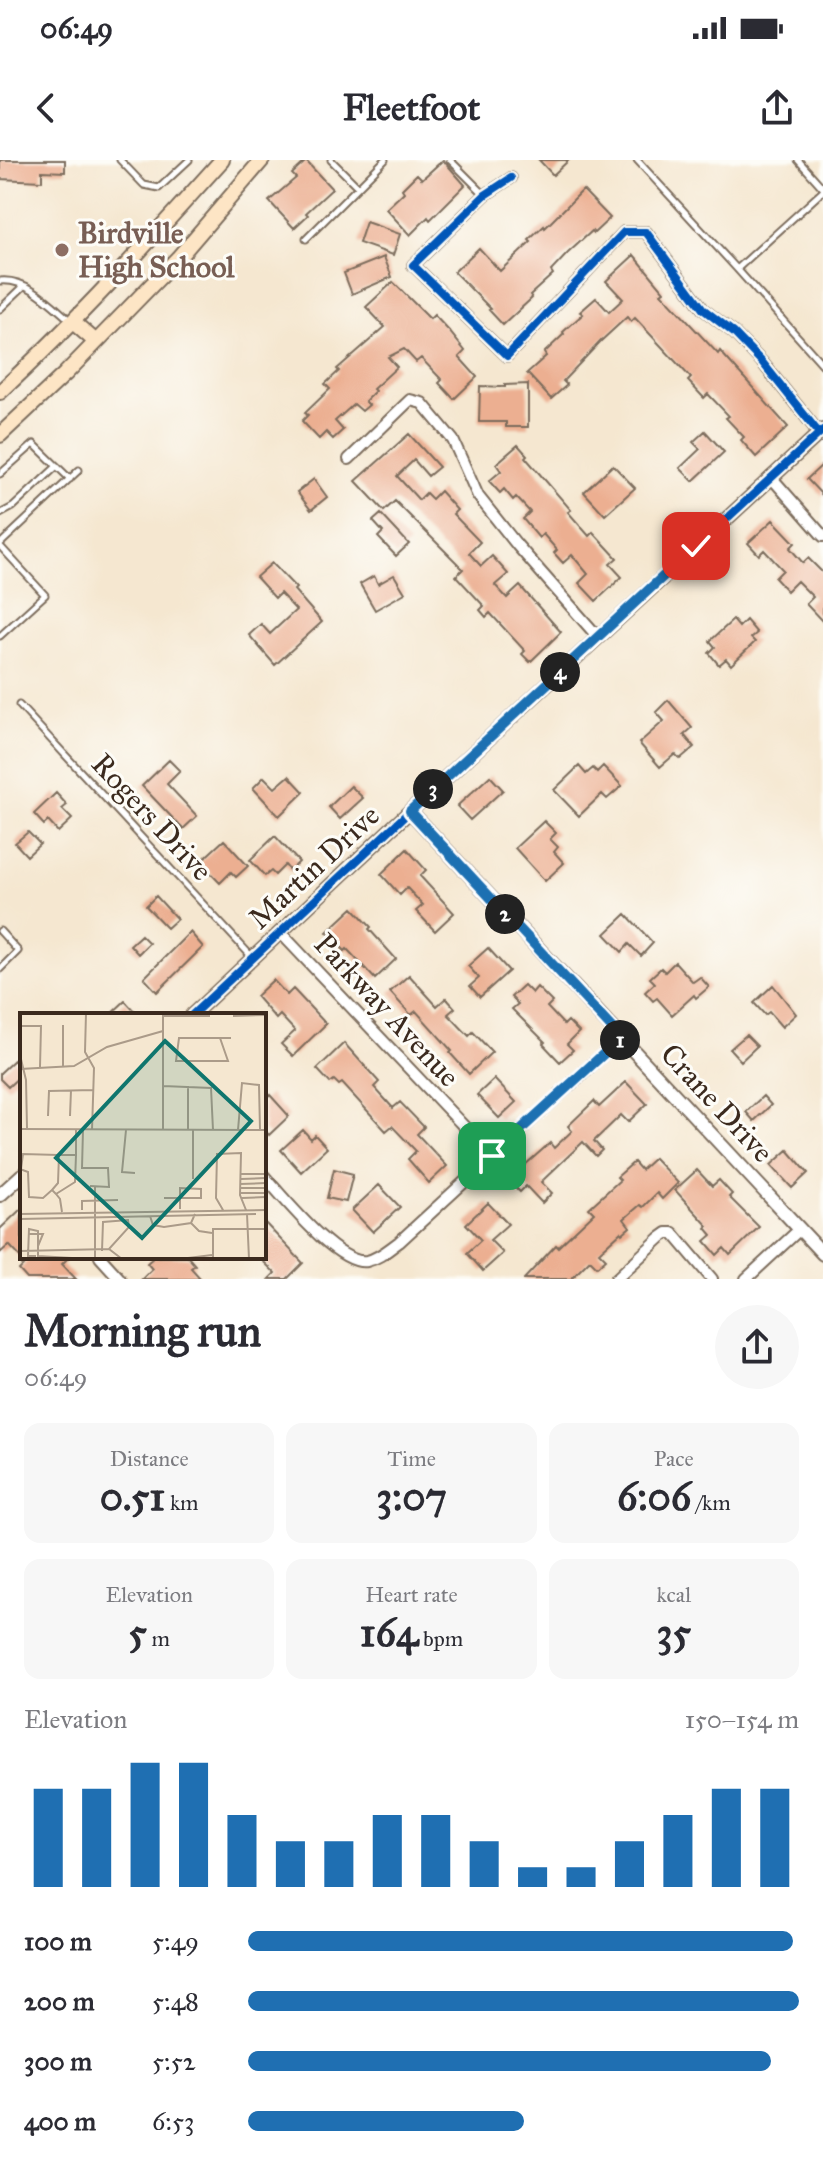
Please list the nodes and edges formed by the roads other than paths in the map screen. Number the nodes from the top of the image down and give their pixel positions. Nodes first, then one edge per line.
1 (120, 160) edge
2 (189, 160) edge
3 (222, 160) edge
4 (262, 160) edge
5 (331, 160) edge
6 (385, 160) edge
7 (450, 160) edge
8 (637, 160) edge
9 (798, 160) edge
10 (511, 178) dead end
11 (358, 187) junction
12 (823, 190) edge
13 (485, 195) junction
14 (306, 239) dead end
15 (737, 269) junction
16 (0, 281) edge
17 (24, 286) junction
18 (0, 309) edge
19 (73, 322) junction
20 (96, 342) junction
21 (823, 365) edge
22 (0, 392) edge
23 (821, 431) edge
24 (0, 435) edge
25 (349, 459) dead end
26 (57, 466) junction
27 (79, 470) dead end
28 (0, 474) edge
29 (771, 477) junction
30 (70, 479) junction
31 (0, 514) edge
32 (823, 536) edge
33 (0, 545) edge
34 (0, 636) edge
35 (598, 637) junction
36 (19, 705) dead end
37 (410, 811) junction
38 (0, 931) edge
39 (280, 932) junction
40 (253, 958) junction
41 (0, 969) edge
42 (194, 1013) edge
43 (621, 1038) junction
44 (492, 1156) junction
45 (20, 1177) edge
46 (266, 1178) edge
47 (0, 1195) edge
48 (800, 1229) junction
49 (823, 1254) edge
50 (102, 1259) edge
51 (120, 1279) edge
52 (616, 1279) edge
53 (712, 1279) edge
54 (746, 1279) edge

1 - 2 lane
3 - 19 main road
4 - 20 main road
5 - 11 lane
6 - 11 lane
7 - 13 lane
8 - 15 lane
9 - 12 lane
10 - 13 street
11 - 14 lane
12 - 15 lane
13 - 23 street
15 - 21 lane
16 - 17 lane
17 - 18 lane
17 - 19 lane
19 - 20 main road
19 - 22 main road
20 - 24 main road
23 - 29 street, Martin Drive
25 - 35 street
26 - 28 lane
26 - 30 lane
26 - 31 lane
27 - 30 lane
29 - 32 street
29 - 35 street, Martin Drive
30 - 33 lane
33 - 34 lane
35 - 37 street, Martin Drive
36 - 40 lane, Rogers Drive
37 - 39 street, Martin Drive
37 - 43 street, Crane Drive
38 - 41 lane
39 - 40 street, Martin Drive
39 - 44 street, Parkway Avenue
40 - 42 street, Martin Drive
43 - 44 street
43 - 48 street, Crane Drive
44 - 46 street
45 - 47 street
48 - 49 street, Crane Drive
48 - 54 street
50 - 51 street
52 - 53 street

